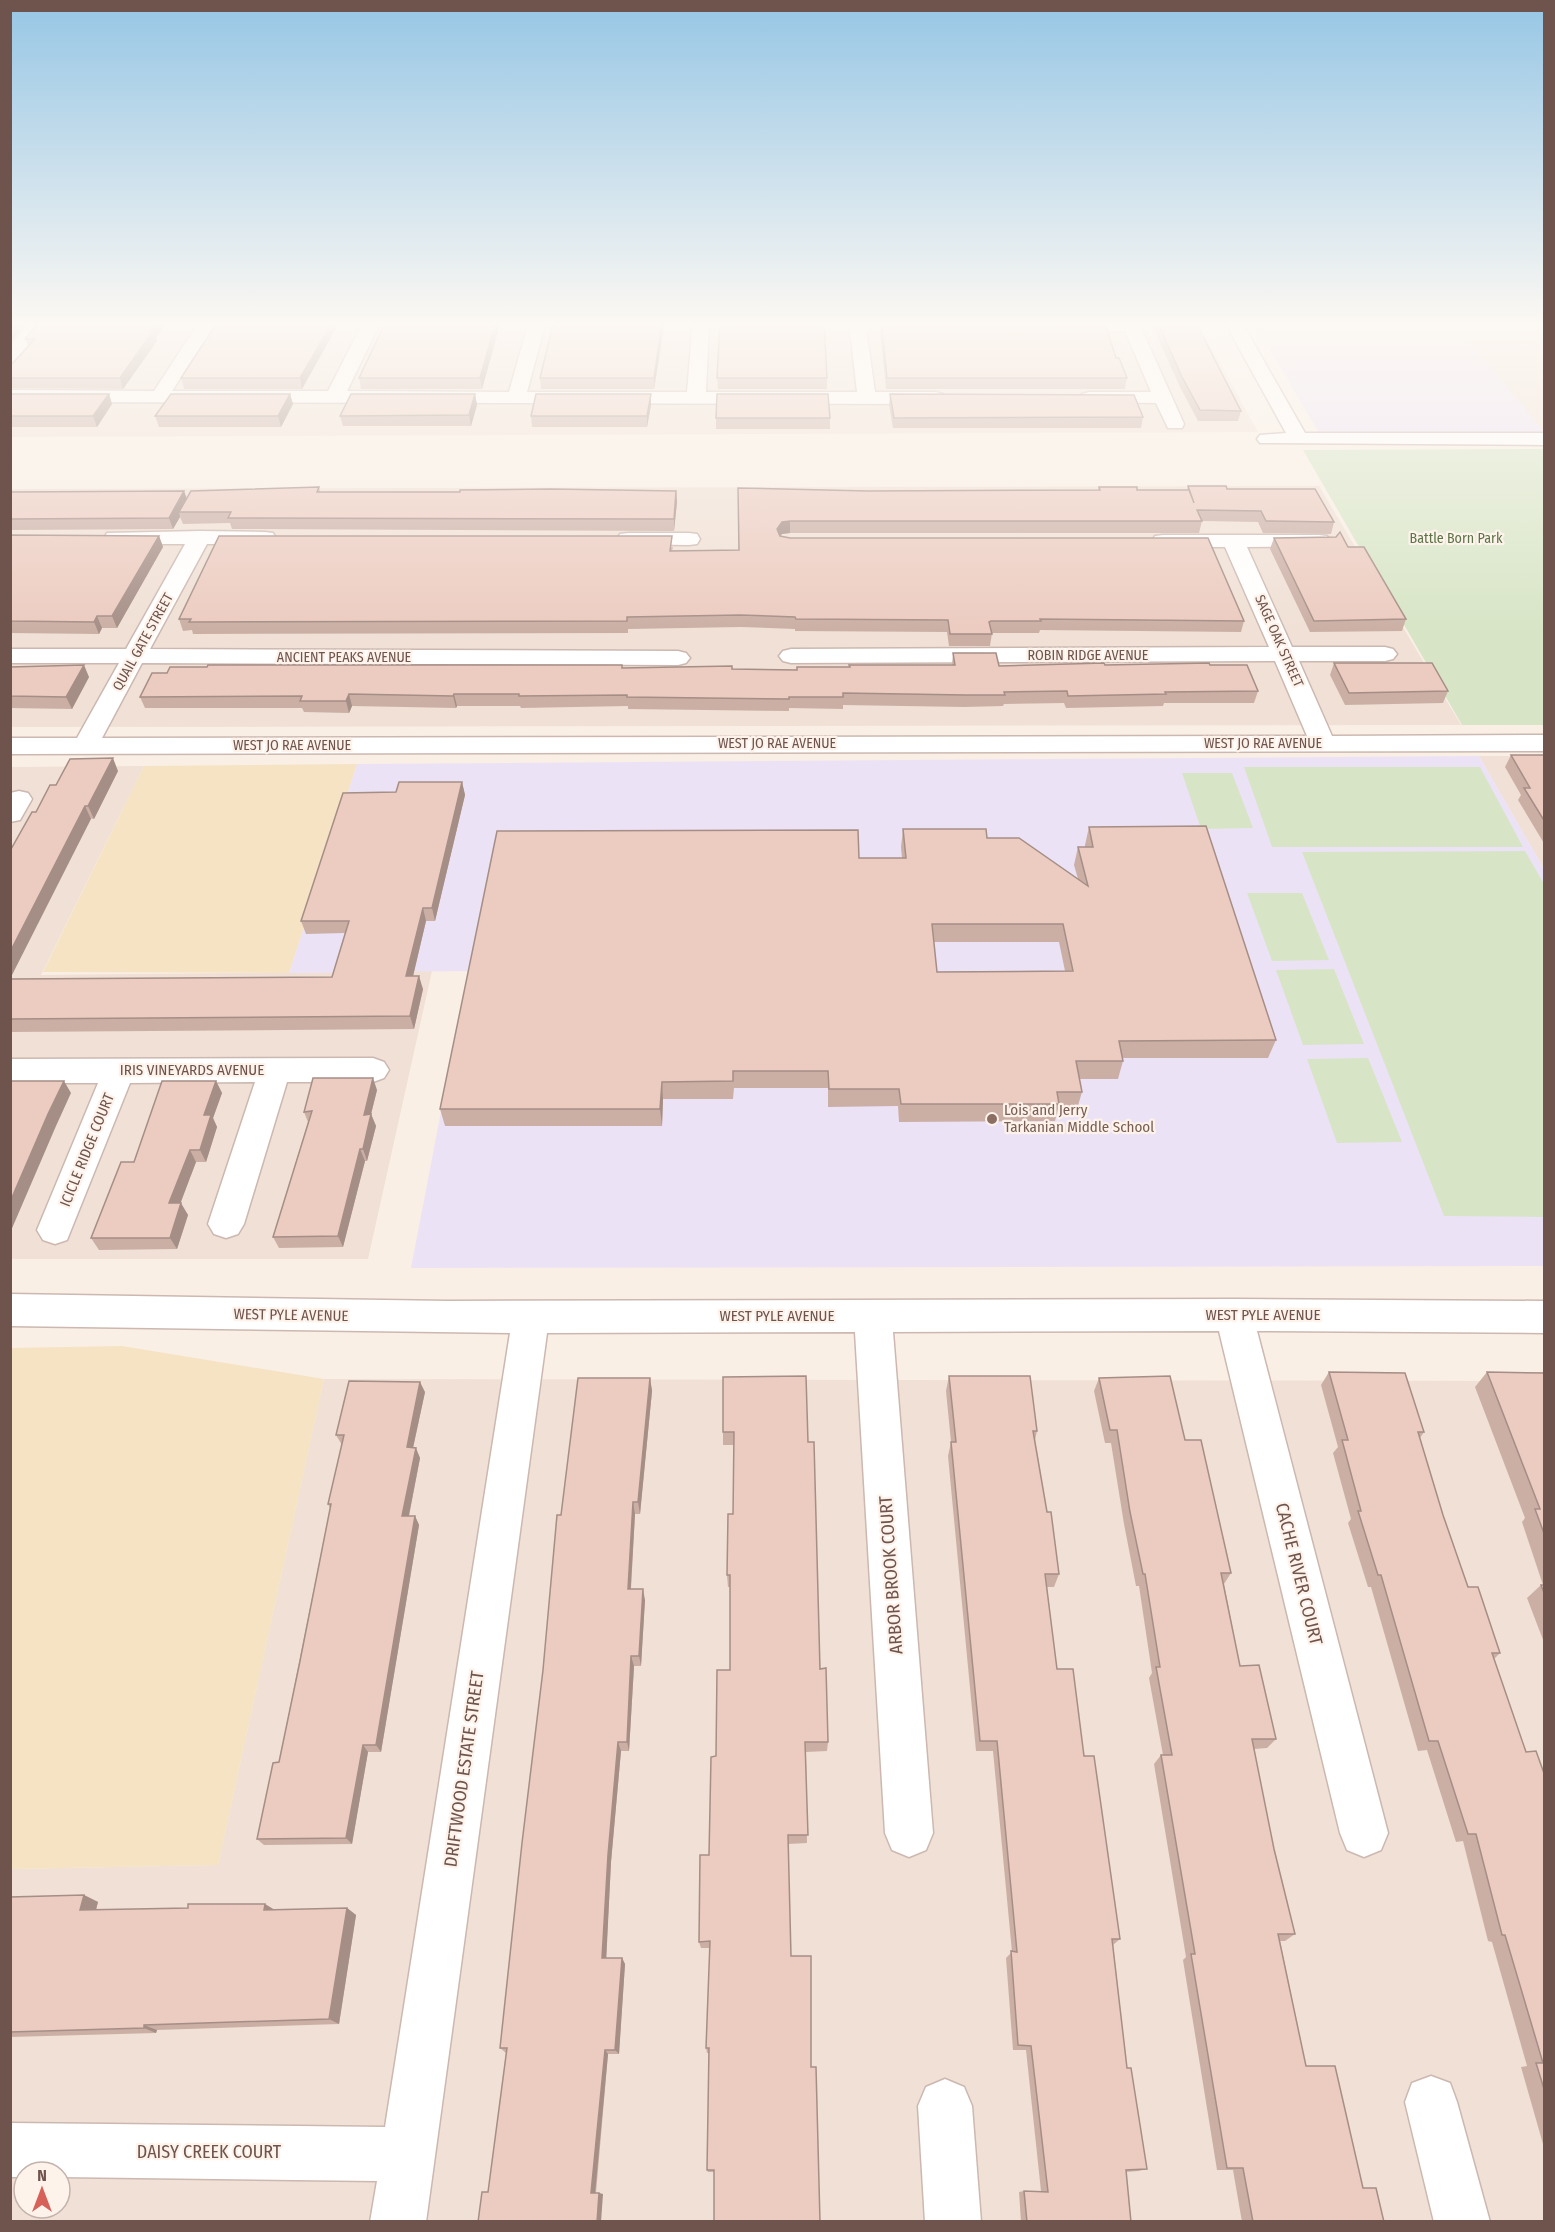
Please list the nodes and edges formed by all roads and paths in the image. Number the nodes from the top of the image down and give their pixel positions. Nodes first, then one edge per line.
1 (1291, 425) edge
2 (1268, 439) dead end
3 (1299, 439) junction
4 (1545, 439) edge
5 (200, 537) junction
6 (94, 538) edge
7 (284, 538) edge
8 (606, 539) edge
9 (689, 539) dead end
10 (1143, 541) edge
11 (1233, 541) junction
12 (1324, 541) edge
13 (1385, 654) dead end
14 (1285, 655) junction
15 (10, 656) edge
16 (135, 656) junction
17 (791, 656) dead end
18 (678, 658) dead end
19 (1323, 742) junction
20 (1545, 743) edge
21 (10, 746) edge
22 (86, 746) junction
23 (119, 1070) junction
24 (275, 1070) junction
25 (373, 1070) dead end
26 (10, 1071) edge
27 (226, 1224) dead end
28 (55, 1230) dead end
29 (10, 1310) edge
30 (1234, 1315) junction
31 (873, 1316) junction
32 (531, 1317) junction
33 (1545, 1317) edge
34 (909, 1833) dead end
35 (1364, 1833) dead end
36 (1431, 2102) dead end
37 (945, 2106) dead end
38 (10, 2150) edge
39 (408, 2154) junction
40 (398, 2222) edge
41 (953, 2222) edge
42 (1462, 2222) edge

1 - 3 street
2 - 3 street
3 - 4 street
5 - 6 street
5 - 7 street
5 - 16 street, QUAIL GATE STREET
8 - 9 street
10 - 11 street
11 - 12 street
11 - 14 street, SAGE OAK STREET
13 - 14 street, ROBIN RIDGE AVENUE
14 - 17 street, ROBIN RIDGE AVENUE
14 - 19 street, SAGE OAK STREET
15 - 16 street, ANCIENT PEAKS AVENUE
16 - 18 street, ANCIENT PEAKS AVENUE
16 - 22 street, QUAIL GATE STREET
19 - 20 street, WEST JO RAE AVENUE
19 - 22 street, WEST JO RAE AVENUE
21 - 22 street, WEST JO RAE AVENUE
23 - 24 street, IRIS VINEYARDS AVENUE
23 - 26 street, IRIS VINEYARDS AVENUE
23 - 28 street, ICICLE RIDGE COURT
24 - 25 street, IRIS VINEYARDS AVENUE
24 - 27 street
29 - 32 street, WEST PYLE AVENUE
30 - 31 street, WEST PYLE AVENUE
30 - 33 street, WEST PYLE AVENUE
30 - 35 street, CACHE RIVER COURT
31 - 32 street, WEST PYLE AVENUE
31 - 34 street, ARBOR BROOK COURT
32 - 39 street, DRIFTWOOD ESTATE STREET
36 - 42 street
37 - 41 street
38 - 39 street, DAISY CREEK COURT
39 - 40 street, DRIFTWOOD ESTATE STREET

